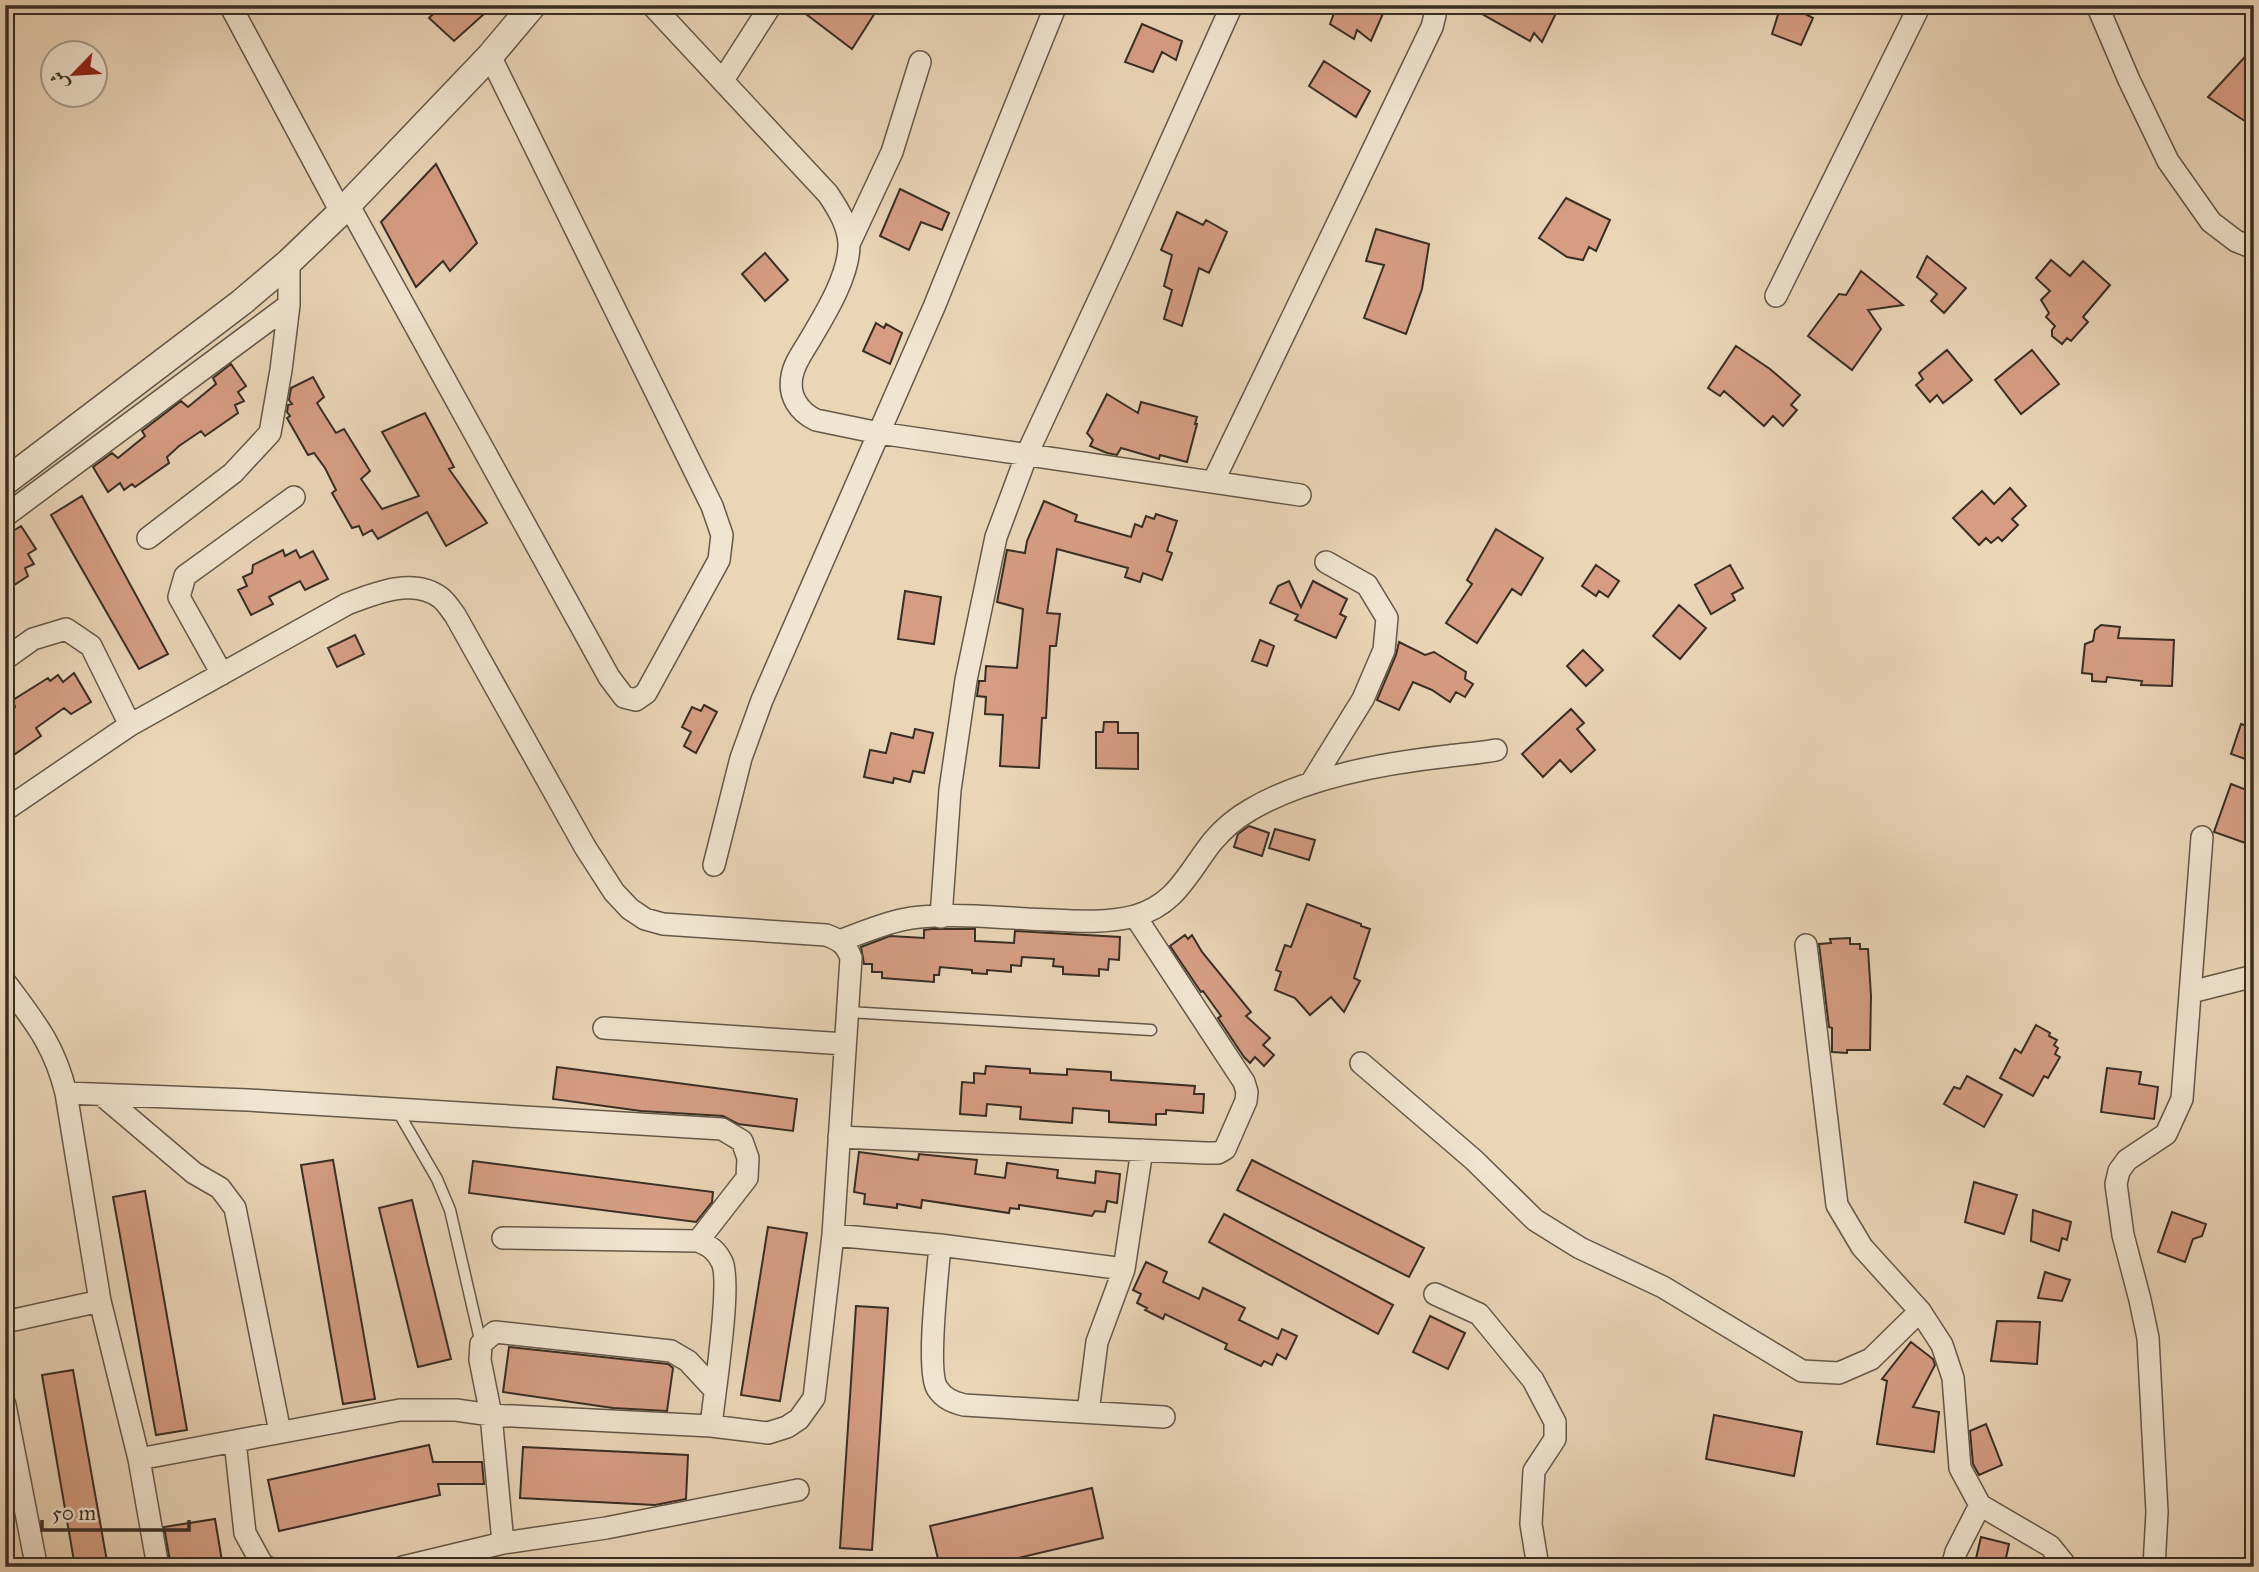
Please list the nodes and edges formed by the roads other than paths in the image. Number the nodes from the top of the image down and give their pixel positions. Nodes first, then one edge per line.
1 (230, 5) edge
2 (533, 5) edge
3 (652, 5) edge
4 (771, 5) edge
5 (1056, 5) edge
6 (1232, 5) edge
7 (1434, 5) edge
8 (1920, 5) edge
9 (2097, 5) edge
10 (490, 56) junction
11 (920, 62) dead end
12 (723, 80) junction
13 (344, 208) junction
14 (849, 244) junction
15 (2254, 248) edge
16 (289, 262) junction
17 (1776, 296) dead end
18 (289, 305) junction
19 (80, 425) junction
20 (879, 433) junction
21 (95, 448) junction
22 (1027, 454) junction
23 (5, 482) edge
24 (1213, 482) junction
25 (1300, 495) dead end
26 (294, 497) dead end
27 (5, 516) edge
28 (148, 538) dead end
29 (1326, 562) dead end
30 (5, 659) edge
31 (222, 674) junction
32 (130, 725) junction
33 (1496, 750) dead end
34 (1311, 783) junction
35 (5, 810) edge
36 (2202, 837) dead end
37 (714, 865) dead end
38 (1135, 916) junction
39 (941, 917) junction
40 (840, 940) junction
41 (1806, 945) dead end
42 (2254, 976) edge
43 (5, 982) edge
44 (2191, 992) junction
45 (848, 1012) junction
46 (604, 1028) dead end
47 (1152, 1030) dead end
48 (845, 1044) junction
49 (1361, 1063) dead end
50 (66, 1093) junction
51 (102, 1095) junction
52 (397, 1110) junction
53 (839, 1137) junction
54 (1142, 1150) junction
55 (833, 1235) junction
56 (503, 1238) dead end
57 (698, 1241) junction
58 (940, 1245) junction
59 (1124, 1269) junction
60 (1435, 1294) dead end
61 (100, 1301) junction
62 (1920, 1311) junction
63 (5, 1322) edge
64 (481, 1343) junction
65 (714, 1390) junction
66 (5, 1405) edge
67 (1087, 1412) junction
68 (491, 1415) junction
69 (1164, 1417) dead end
70 (711, 1426) junction
71 (7, 1431) edge
72 (279, 1432) junction
73 (235, 1441) junction
74 (139, 1459) junction
75 (798, 1490) dead end
76 (1980, 1505) junction
77 (503, 1543) junction
78 (34, 1567) edge
79 (158, 1567) edge
80 (267, 1567) edge
81 (403, 1567) edge
82 (1538, 1567) edge
83 (1952, 1567) edge
84 (2067, 1567) edge
85 (2154, 1567) edge

1 - 13 street
2 - 10 street
3 - 12 street
4 - 12 street
5 - 20 street
6 - 22 street
7 - 24 street
8 - 17 street
9 - 15 street
10 - 13 street
10 - 13 street
11 - 14 street
12 - 14 street
13 - 16 street
14 - 20 street
16 - 18 street
16 - 19 street
18 - 21 street
18 - 28 street
19 - 21 street
19 - 23 street
20 - 22 street
20 - 37 street
21 - 27 street
22 - 24 street
22 - 39 street
24 - 25 street
26 - 31 street
29 - 34 street
30 - 32 street
31 - 32 street
31 - 40 street
32 - 35 street
33 - 34 street
34 - 38 street
36 - 44 street
38 - 39 street
38 - 54 street
39 - 40 street
40 - 45 street
41 - 62 street
42 - 44 street
43 - 50 street
44 - 85 street
45 - 47 lane
45 - 48 street
46 - 48 street
48 - 53 street
49 - 62 street
50 - 51 street
50 - 61 street
51 - 52 street
51 - 72 street
52 - 57 street
52 - 64 lane
53 - 54 street
53 - 55 street
54 - 59 street
55 - 58 street
55 - 70 street
56 - 57 street
57 - 65 street
58 - 59 street
58 - 67 street
59 - 67 street
60 - 82 street
61 - 63 street
61 - 74 street
62 - 76 street
64 - 65 street
64 - 68 street
65 - 70 street
66 - 71 street
67 - 69 street
68 - 70 street
68 - 72 street
68 - 77 street
71 - 78 street
72 - 73 street
73 - 74 street
73 - 80 street
74 - 79 street
75 - 77 street
76 - 83 street
76 - 84 street
77 - 81 street

